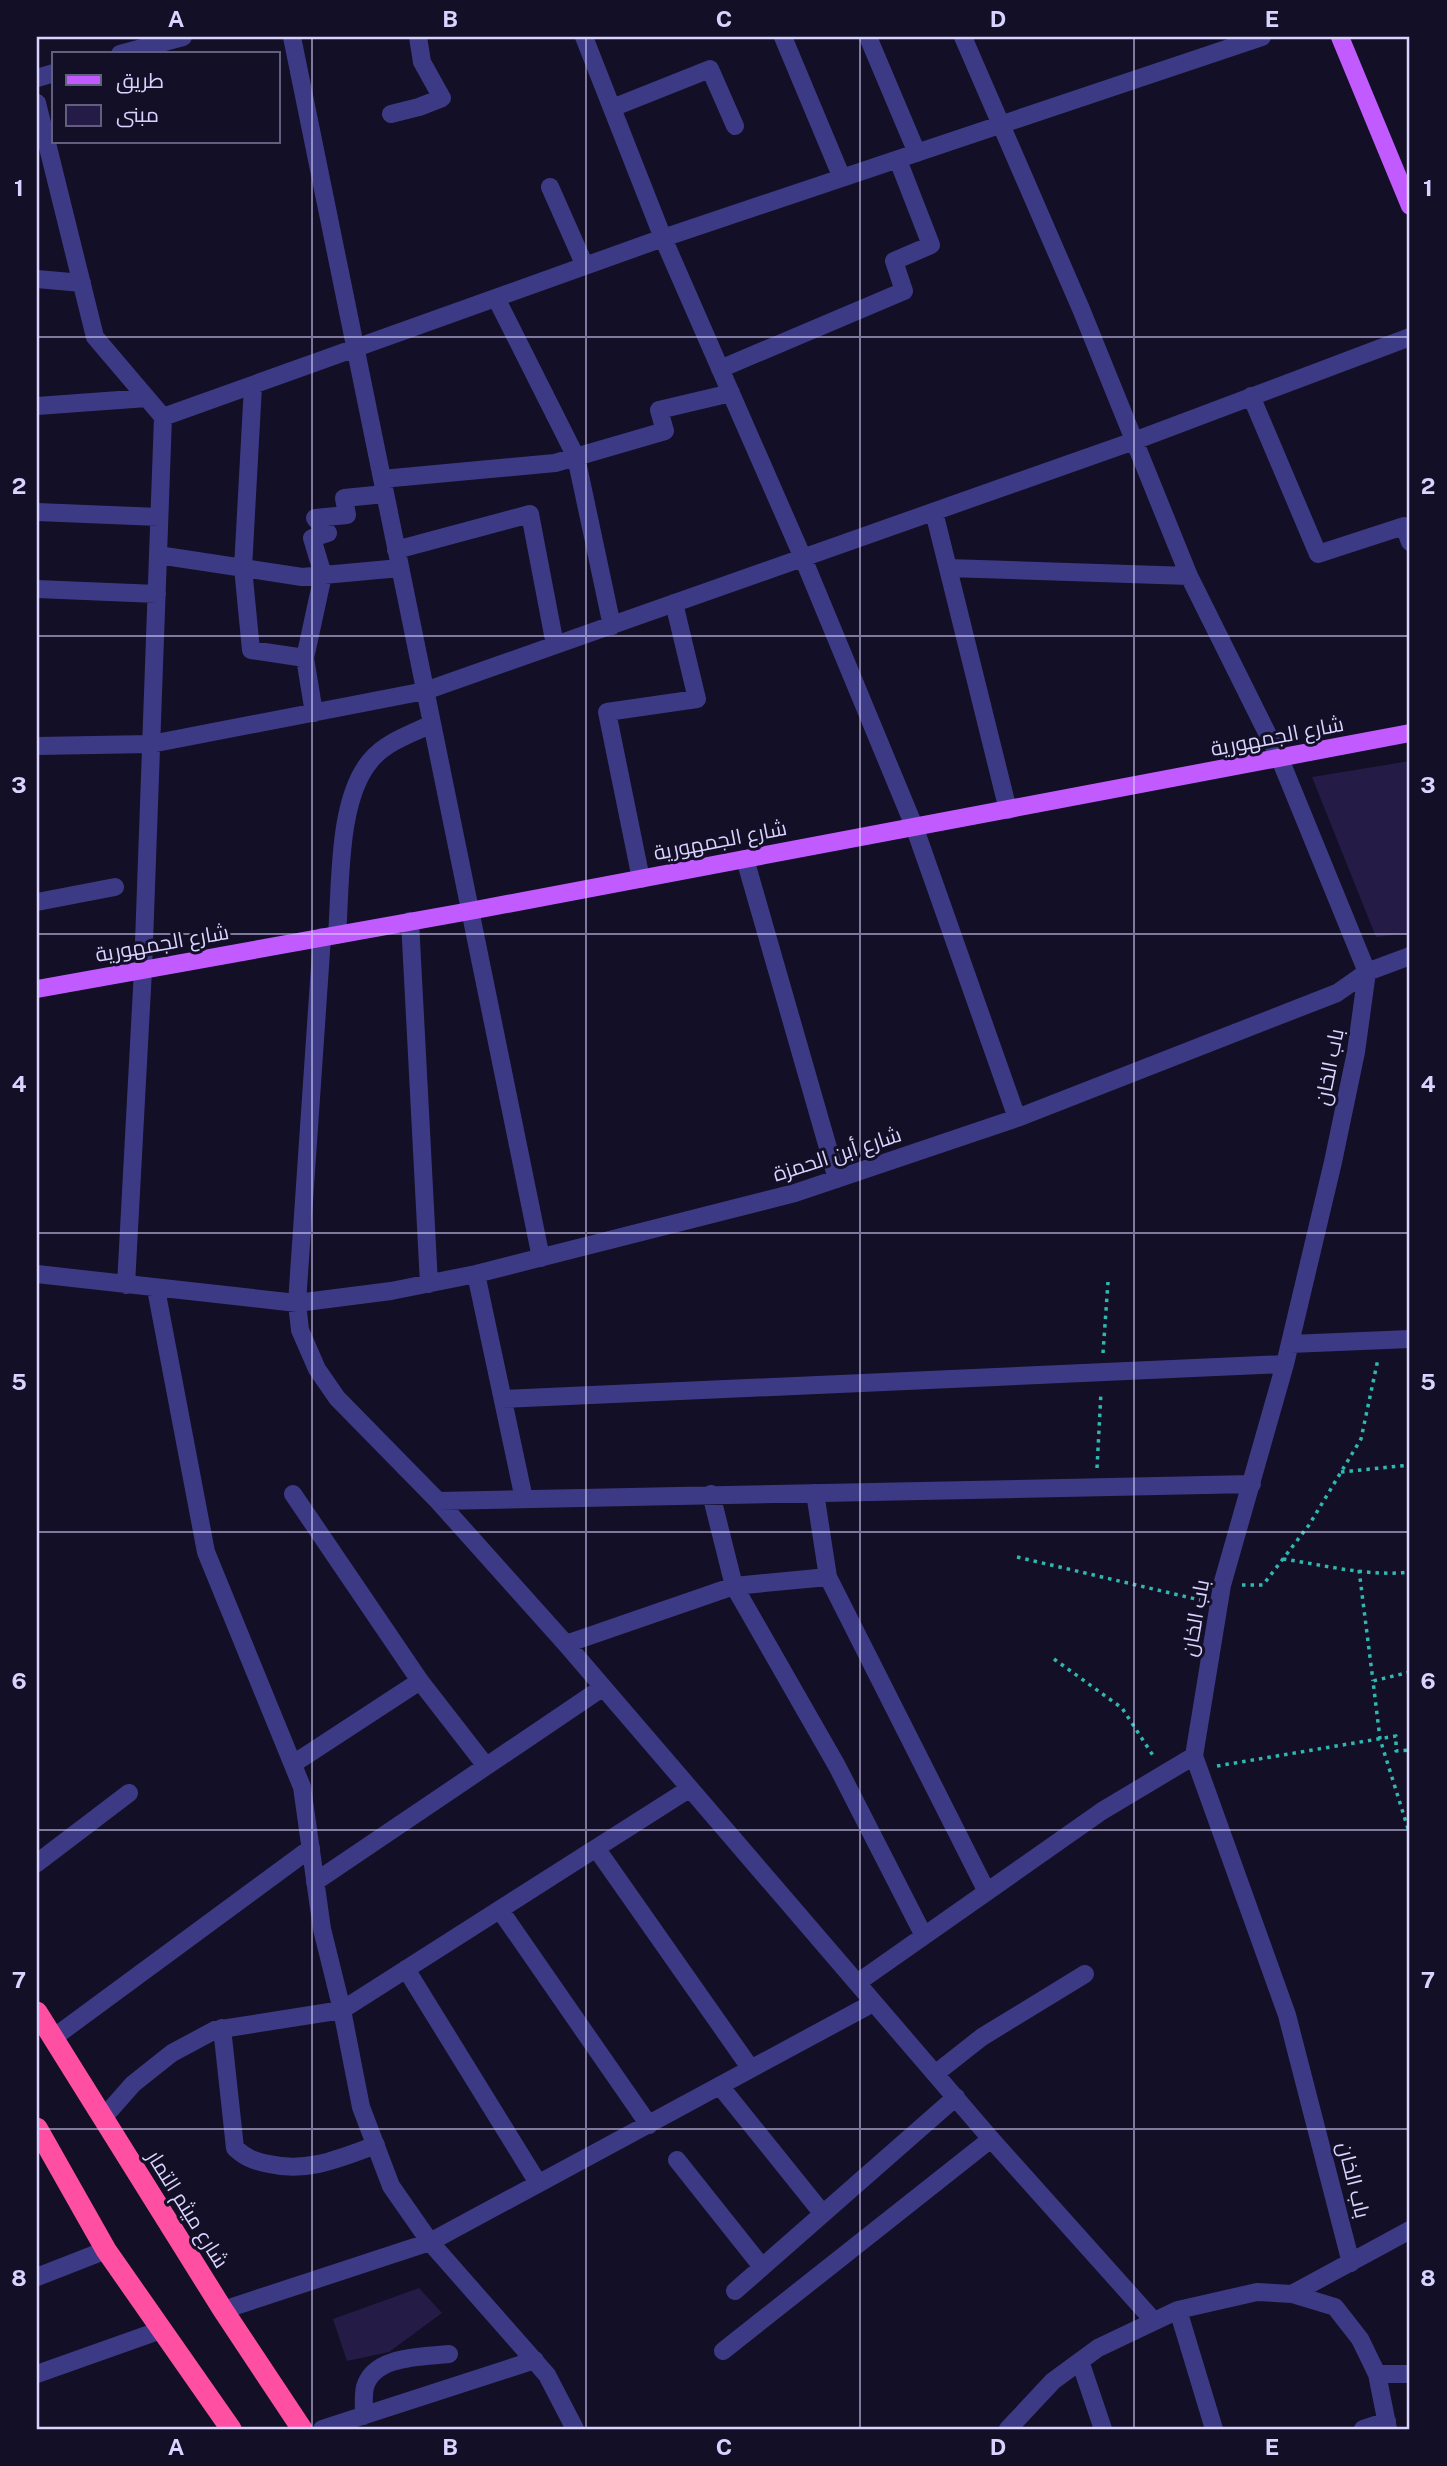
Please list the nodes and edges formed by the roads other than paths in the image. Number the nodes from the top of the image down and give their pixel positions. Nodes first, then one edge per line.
1 (183, 37) edge
2 (292, 37) edge
3 (418, 37) edge
4 (584, 37) edge
5 (783, 37) edge
6 (868, 37) edge
7 (963, 37) edge
8 (1262, 37) edge
9 (1340, 37) edge
10 (127, 52) edge
11 (37, 103) edge
12 (612, 108) junction
13 (391, 114) dead end
14 (1002, 125) junction
15 (735, 126) dead end
16 (917, 153) junction
17 (898, 160) junction
18 (842, 178) junction
19 (550, 187) dead end
20 (1410, 206) edge
21 (663, 238) junction
22 (585, 266) junction
23 (37, 279) edge
24 (82, 283) junction
25 (496, 299) junction
26 (1410, 337) edge
27 (356, 350) junction
28 (720, 369) junction
29 (253, 386) junction
30 (731, 393) junction
31 (1251, 396) junction
32 (147, 398) junction
33 (37, 406) edge
34 (163, 417) junction
35 (1134, 441) junction
36 (576, 457) junction
37 (383, 487) junction
38 (37, 512) edge
39 (934, 512) junction
40 (159, 517) junction
41 (1410, 542) edge
42 (158, 555) junction
43 (803, 558) junction
44 (398, 559) junction
45 (243, 568) junction
46 (948, 568) junction
47 (323, 575) junction
48 (1189, 576) junction
49 (37, 589) edge
50 (157, 594) junction
51 (674, 603) junction
52 (612, 626) junction
53 (555, 645) junction
54 (305, 658) junction
55 (425, 691) junction
56 (314, 713) junction
57 (432, 724) junction
58 (1410, 733) edge
59 (151, 744) junction
60 (37, 746) edge
61 (1280, 759) junction
62 (1008, 810) junction
63 (914, 827) junction
64 (745, 859) junction
65 (641, 879) junction
66 (115, 887) dead end
67 (37, 902) edge
68 (470, 911) junction
69 (410, 921) junction
70 (330, 936) junction
71 (1410, 956) edge
72 (143, 970) junction
73 (1367, 972) junction
74 (37, 989) edge
75 (1017, 1118) junction
76 (837, 1179) junction
77 (541, 1258) junction
78 (475, 1274) junction
79 (37, 1275) edge
80 (429, 1284) junction
81 (126, 1285) junction
82 (156, 1289) junction
83 (297, 1303) junction
84 (1410, 1339) edge
85 (1290, 1344) junction
86 (1285, 1364) junction
87 (502, 1399) junction
88 (1252, 1484) junction
89 (815, 1493) junction
90 (293, 1494) dead end
91 (711, 1494) junction
92 (524, 1499) junction
93 (438, 1501) junction
94 (828, 1577) junction
95 (734, 1587) junction
96 (566, 1644) junction
97 (420, 1681) junction
98 (603, 1688) junction
99 (1196, 1763) junction
100 (293, 1764) junction
101 (486, 1766) junction
102 (689, 1789) junction
103 (129, 1793) dead end
104 (311, 1848) junction
105 (596, 1848) junction
106 (37, 1863) edge
107 (315, 1882) junction
108 (987, 1892) junction
109 (500, 1910) junction
110 (923, 1936) junction
111 (406, 1969) junction
112 (1085, 1974) dead end
113 (857, 1983) junction
114 (873, 2003) junction
115 (342, 2010) junction
116 (37, 2012) edge
117 (222, 2028) junction
118 (53, 2038) junction
119 (751, 2069) junction
120 (935, 2074) junction
121 (720, 2085) junction
122 (956, 2097) junction
123 (103, 2118) junction
124 (649, 2125) junction
125 (37, 2128) edge
126 (991, 2139) junction
127 (376, 2145) junction
128 (677, 2160) dead end
129 (538, 2183) junction
130 (823, 2214) junction
131 (1410, 2230) edge
132 (429, 2242) junction
133 (106, 2250) junction
134 (1351, 2263) junction
135 (762, 2267) junction
136 (37, 2277) edge
137 (735, 2291) dead end
138 (1292, 2294) junction
139 (223, 2310) junction
140 (1178, 2310) junction
141 (1153, 2320) junction
142 (161, 2330) junction
143 (723, 2351) dead end
144 (449, 2354) dead end
145 (534, 2360) junction
146 (1080, 2361) junction
147 (37, 2374) edge
148 (1377, 2374) junction
149 (1410, 2374) edge
150 (364, 2416) junction
151 (1388, 2425) edge
152 (231, 2429) edge
153 (302, 2429) edge
154 (322, 2429) edge
155 (575, 2429) edge
156 (1008, 2429) edge
157 (1103, 2429) edge
158 (1214, 2429) edge
159 (1363, 2429) edge

1 - 10 street
2 - 27 street
3 - 13 street
4 - 12 street
5 - 18 street
6 - 16 street
7 - 14 street
8 - 14 street
9 - 20 main road
11 - 24 street
12 - 15 street
12 - 21 street
14 - 16 street
14 - 35 street
16 - 17 street
17 - 18 street
17 - 28 street
18 - 21 street
19 - 22 street
21 - 22 street
21 - 28 street
22 - 25 street
23 - 24 street
24 - 32 street
25 - 27 street
25 - 36 street
26 - 31 street
27 - 29 street
27 - 37 street
28 - 30 street
29 - 34 street
29 - 45 street
30 - 36 street
30 - 43 street
31 - 35 street
31 - 41 street
32 - 33 street
32 - 34 street
34 - 40 street
35 - 39 street
35 - 48 street
36 - 37 street
36 - 52 street
37 - 44 street
37 - 47 street
38 - 40 street
39 - 43 street
39 - 46 street
40 - 42 street
42 - 45 street
42 - 50 street
43 - 51 street
43 - 63 street
44 - 47 street
44 - 53 street
44 - 55 street
45 - 47 street
45 - 54 street
46 - 48 street
46 - 62 street
47 - 54 street
48 - 61 street
49 - 50 street
50 - 59 street
51 - 52 street
51 - 65 street
52 - 53 street
53 - 55 street
54 - 56 street
55 - 56 street
55 - 57 street
56 - 59 street
57 - 68 street
57 - 70 street
58 - 61 main road, شارع الجمهورية
59 - 60 street
59 - 72 street
61 - 62 main road, شارع الجمهورية
61 - 73 street
62 - 63 main road, شارع الجمهورية
63 - 64 main road, شارع الجمهورية
63 - 75 street
64 - 65 main road, شارع الجمهورية
64 - 76 street
65 - 68 main road, شارع الجمهورية
66 - 67 street
68 - 69 main road, شارع الجمهورية
68 - 77 street
69 - 70 main road, شارع الجمهورية
69 - 80 street
70 - 72 main road, شارع الجمهورية
70 - 83 street
71 - 73 street, شارع أبن الحمزة
72 - 74 main road, شارع الجمهورية
72 - 81 street
73 - 75 street, شارع أبن الحمزة
73 - 85 street, باب الخان
75 - 76 street, شارع أبن الحمزة
76 - 77 street, شارع أبن الحمزة
77 - 78 street, شارع أبن الحمزة
78 - 80 street, شارع أبن الحمزة
78 - 87 street
79 - 81 street, شارع أبن الحمزة
80 - 83 street, شارع أبن الحمزة
81 - 82 street, شارع أبن الحمزة
82 - 83 street, شارع أبن الحمزة
82 - 100 street
83 - 93 street
84 - 85 street
85 - 86 street, باب الخان
86 - 87 street
86 - 88 street, باب الخان
87 - 92 street
88 - 89 street
88 - 99 street, باب الخان
89 - 91 street
89 - 94 street
90 - 97 street
91 - 92 street
91 - 95 street
92 - 93 street
93 - 96 street
94 - 95 street
94 - 108 street
95 - 96 street
95 - 110 street
96 - 98 street
97 - 100 street
97 - 101 street
98 - 101 street
98 - 102 street
99 - 108 street
99 - 134 street, باب الخان
100 - 104 street
101 - 107 street
102 - 105 street
102 - 113 street
103 - 106 street
104 - 107 street
104 - 118 street
105 - 109 street
105 - 119 street
107 - 115 street
108 - 110 street
109 - 111 street
109 - 124 street
110 - 113 street
111 - 115 street
111 - 129 street
112 - 120 street
113 - 114 street
114 - 119 street
114 - 120 street
115 - 117 street
115 - 127 street
116 - 118 highway, شارع ميثم التمار
117 - 123 street
117 - 127 street
118 - 123 highway, شارع ميثم التمار
119 - 121 street
120 - 122 street
121 - 124 street
121 - 130 street
122 - 126 street
122 - 130 street
123 - 139 highway, شارع ميثم التمار
124 - 129 street
125 - 133 highway
126 - 141 street
126 - 143 street
127 - 132 street
128 - 135 street
129 - 132 street
130 - 135 street
131 - 134 street
132 - 139 street
132 - 145 street
133 - 136 street
133 - 142 highway
134 - 138 street
135 - 137 street
138 - 140 street
138 - 148 street
139 - 153 highway, شارع ميثم التمار
140 - 141 street
140 - 158 street
141 - 146 street
142 - 147 street
142 - 152 highway
144 - 150 street
145 - 150 street
145 - 155 street
146 - 156 street
146 - 157 street
148 - 149 street
148 - 151 street
150 - 154 street
151 - 159 street

